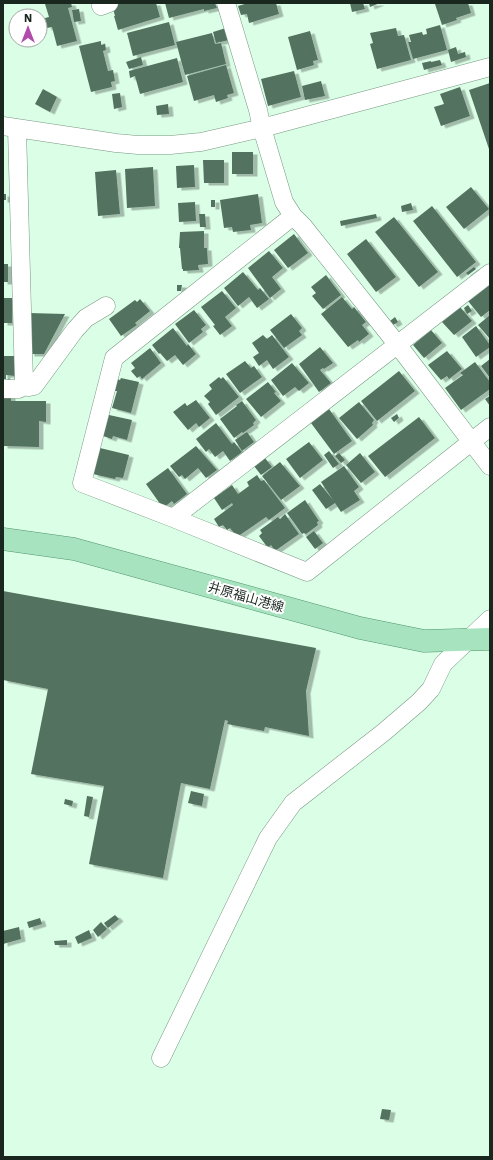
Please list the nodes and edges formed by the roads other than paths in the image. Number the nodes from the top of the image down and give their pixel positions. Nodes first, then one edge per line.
1 (226, 3) edge
2 (490, 67) edge
3 (10, 128) edge
4 (262, 128) junction
5 (293, 216) junction
6 (490, 272) edge
7 (106, 306) dead end
8 (397, 344) junction
9 (22, 386) junction
10 (3, 389) edge
11 (490, 427) edge
12 (472, 442) junction
13 (490, 466) edge
14 (173, 518) junction
15 (3, 539) edge
16 (490, 619) edge
17 (480, 640) edge
18 (161, 1058) dead end

1 - 4 street
2 - 4 street
3 - 4 street
3 - 9 street
4 - 5 street
5 - 8 street
5 - 14 street
6 - 8 street
7 - 9 street
8 - 12 street
8 - 14 street
9 - 10 street
11 - 12 street
12 - 13 street
12 - 14 street
15 - 17 main road, 井原福山港線
16 - 17 street
17 - 18 street

